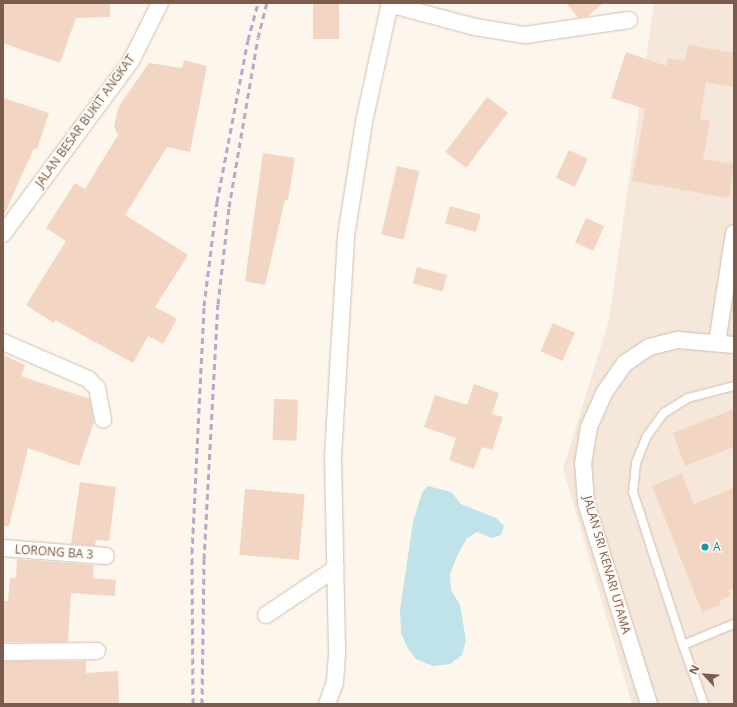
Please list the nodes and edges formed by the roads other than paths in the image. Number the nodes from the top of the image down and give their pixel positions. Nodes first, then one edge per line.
1 (160, 3) edge
2 (389, 4) edge
3 (629, 20) dead end
4 (734, 233) edge
5 (3, 234) edge
6 (3, 342) edge
7 (717, 343) junction
8 (734, 345) edge
9 (734, 386) edge
10 (103, 419) dead end
11 (3, 548) edge
12 (106, 556) dead end
13 (336, 568) junction
14 (266, 615) dead end
15 (734, 624) edge
16 (683, 645) junction
17 (97, 651) dead end
18 (3, 652) edge
19 (327, 704) edge
20 (649, 704) edge
21 (704, 704) edge

1 - 5 street, JALAN BESAR BUKIT ANGKAT
2 - 3 street
2 - 13 street
4 - 7 street
6 - 10 street
7 - 8 street, JALAN SRI KENARI UTAMA
7 - 20 street, JALAN SRI KENARI UTAMA
9 - 16 lane
11 - 12 street, LORONG BA 3
13 - 14 street
13 - 19 street
15 - 16 lane
16 - 21 lane
17 - 18 street

